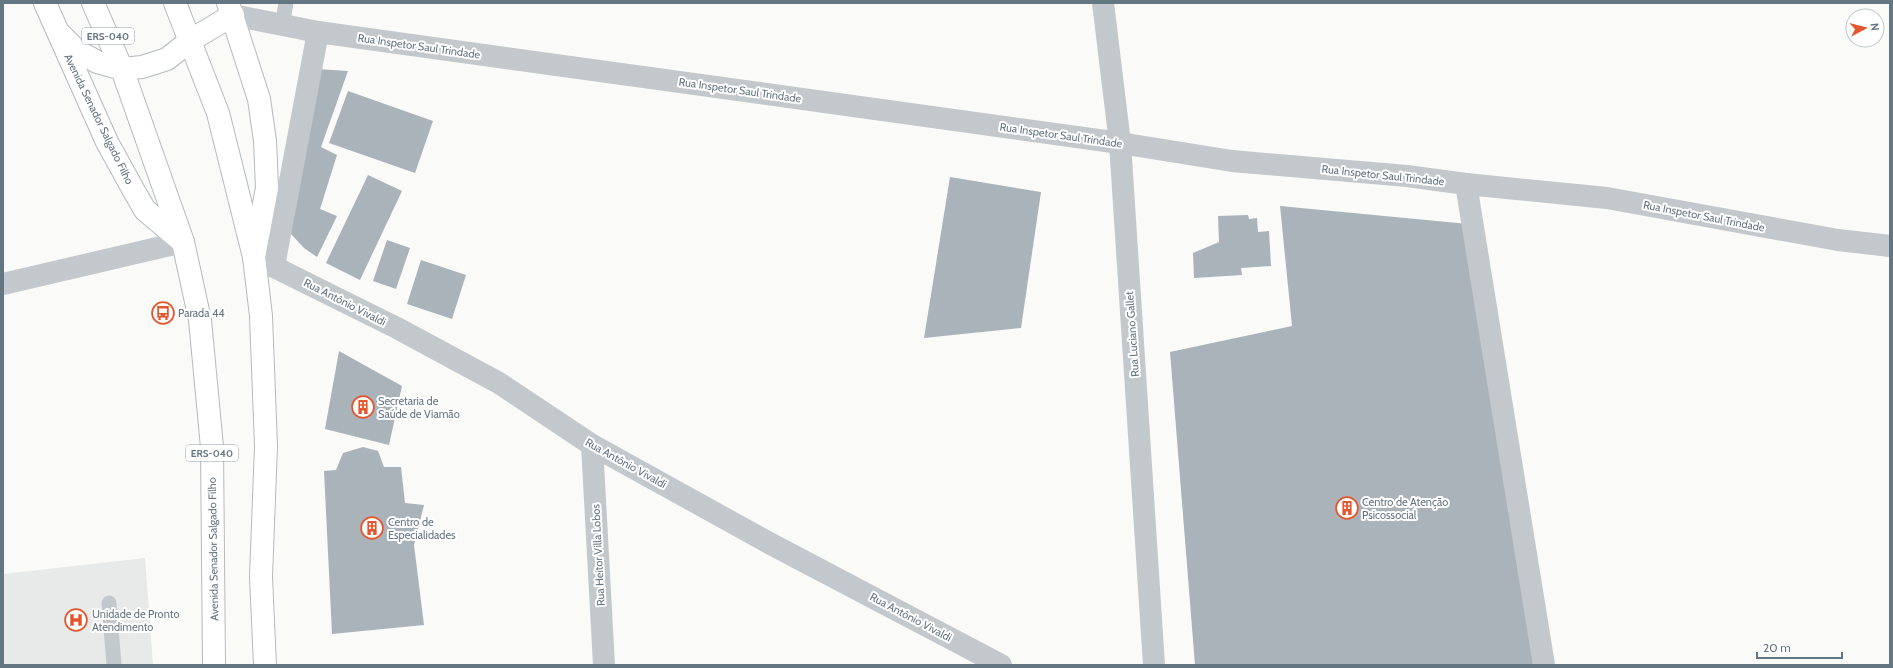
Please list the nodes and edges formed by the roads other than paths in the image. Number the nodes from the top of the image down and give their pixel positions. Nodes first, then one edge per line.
1 (45, 3) edge
2 (93, 3) edge
3 (175, 3) edge
4 (286, 3) edge
5 (1103, 3) edge
6 (231, 9) edge
7 (282, 26) junction
8 (57, 31) junction
9 (318, 32) junction
10 (191, 40) junction
11 (122, 69) junction
12 (1120, 142) junction
13 (1466, 184) junction
14 (183, 242) junction
15 (1890, 246) edge
16 (254, 257) junction
17 (274, 266) junction
18 (3, 284) edge
19 (592, 445) junction
20 (109, 603) dead end
21 (114, 665) edge
22 (214, 665) edge
23 (265, 665) edge
24 (604, 665) edge
25 (1001, 665) edge
26 (1154, 665) edge
27 (1544, 665) edge

1 - 8 main road, Avenida Senador Salgado Filho
2 - 11 main road, Avenida Senador Salgado Filho / ERS-040
3 - 10 main road
4 - 7 lane
5 - 12 street, Rua Luciano Gallet
6 - 7 street, Rua Inspetor Saul Trindade
6 - 10 main road
6 - 16 main road
7 - 9 street, Rua Inspetor Saul Trindade
8 - 11 main road
8 - 14 main road, Avenida Senador Salgado Filho
9 - 12 street, Rua Inspetor Saul Trindade
9 - 17 street
10 - 11 main road
10 - 16 main road
11 - 14 main road, Avenida Senador Salgado Filho / ERS-040
12 - 13 street, Rua Inspetor Saul Trindade
12 - 26 street, Rua Luciano Gallet
13 - 15 street, Rua Inspetor Saul Trindade
13 - 27 street
14 - 18 street
14 - 22 main road, Avenida Senador Salgado Filho / ERS-040
16 - 17 street, Rua Antônio Vivaldi
16 - 23 main road
17 - 19 street, Rua Antônio Vivaldi
19 - 24 street, Rua Heitor Villa Lobos
19 - 25 street, Rua Antônio Vivaldi
20 - 21 lane

